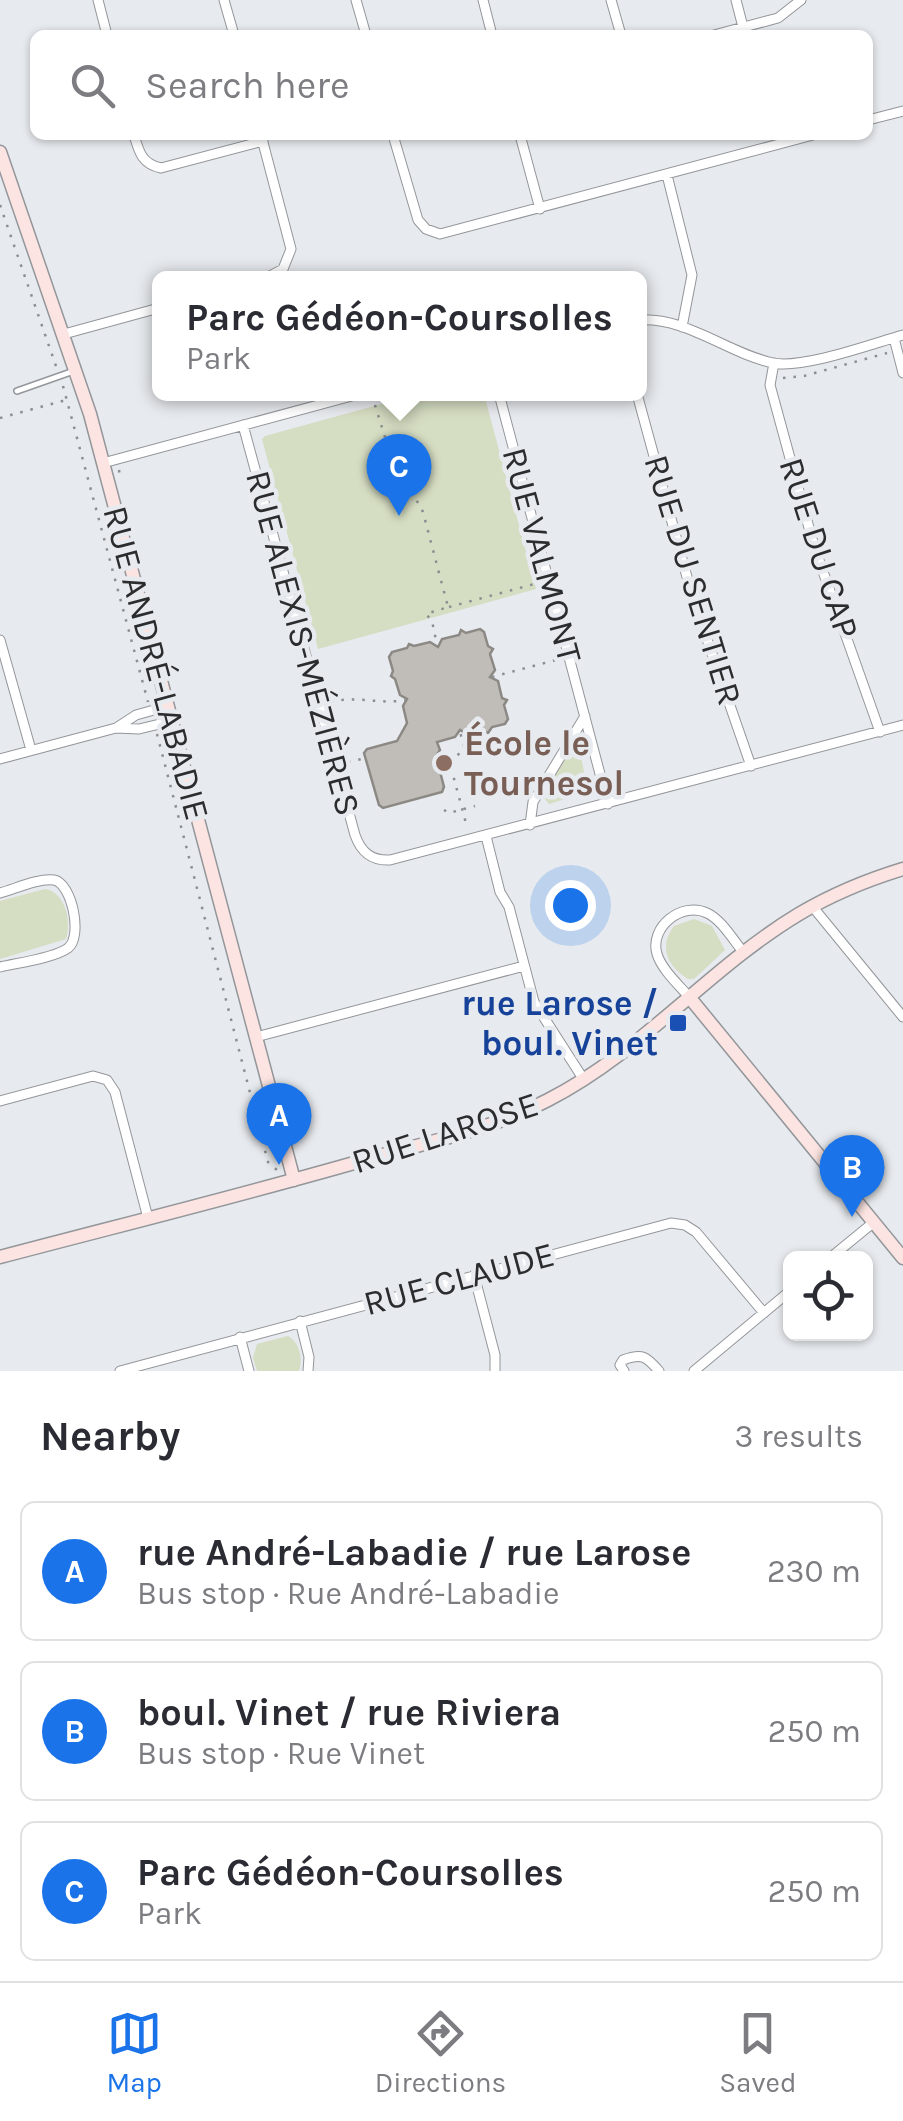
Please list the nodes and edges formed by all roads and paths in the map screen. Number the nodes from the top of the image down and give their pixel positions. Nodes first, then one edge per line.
1 (98, 0) edge
2 (224, 0) edge
3 (356, 0) edge
4 (483, 0) edge
5 (611, 0) edge
6 (736, 0) edge
7 (802, 0) edge
8 (743, 27) junction
9 (106, 30) edge
10 (233, 30) edge
11 (365, 30) edge
12 (491, 30) edge
13 (620, 30) edge
14 (732, 30) edge
15 (903, 111) edge
16 (873, 119) edge
17 (136, 140) edge
18 (255, 140) edge
19 (263, 140) edge
20 (394, 140) edge
21 (521, 140) edge
22 (794, 140) edge
23 (0, 152) edge
24 (668, 174) junction
25 (0, 205) edge
26 (540, 209) junction
27 (278, 271) edge
28 (152, 310) edge
29 (647, 320) edge
30 (682, 327) junction
31 (64, 334) junction
32 (898, 336) edge
33 (888, 353) dead end
34 (774, 363) junction
35 (58, 370) dead end
36 (76, 371) junction
37 (903, 373) edge
38 (780, 378) dead end
39 (62, 382) dead end
40 (17, 390) dead end
41 (68, 399) junction
42 (333, 401) edge
43 (500, 401) edge
44 (639, 401) edge
45 (375, 404) dead end
46 (0, 418) edge
47 (243, 425) junction
48 (103, 464) junction
49 (125, 468) dead end
50 (117, 482) dead end
51 (536, 584) dead end
52 (448, 608) junction
53 (0, 640) edge
54 (437, 644) dead end
55 (556, 660) dead end
56 (492, 677) dead end
57 (405, 700) dead end
58 (148, 702) dead end
59 (331, 702) dead end
60 (168, 706) junction
61 (585, 716) junction
62 (172, 721) junction
63 (903, 725) edge
64 (116, 728) junction
65 (156, 731) dead end
66 (460, 732) dead end
67 (880, 732) junction
68 (31, 750) junction
69 (438, 754) dead end
70 (366, 758) dead end
71 (0, 759) edge
72 (449, 760) junction
73 (348, 762) dead end
74 (751, 766) junction
75 (608, 804) junction
76 (475, 806) dead end
77 (462, 809) junction
78 (444, 810) dead end
79 (530, 825) junction
80 (467, 827) dead end
81 (486, 836) junction
82 (903, 868) edge
83 (0, 893) edge
84 (812, 906) junction
85 (744, 953) junction
86 (524, 966) junction
87 (0, 967) edge
88 (690, 998) junction
89 (903, 1016) edge
90 (235, 1035) junction
91 (250, 1035) junction
92 (584, 1080) junction
93 (0, 1101) edge
94 (278, 1171) dead end
95 (294, 1180) junction
96 (148, 1218) junction
97 (874, 1222) junction
98 (839, 1251) edge
99 (0, 1257) edge
100 (903, 1258) edge
101 (474, 1276) junction
102 (783, 1297) edge
103 (764, 1313) junction
104 (300, 1321) junction
105 (240, 1337) junction
106 (120, 1371) edge
107 (248, 1371) edge
108 (308, 1371) edge
109 (495, 1371) edge
110 (624, 1371) edge
111 (659, 1371) edge
112 (694, 1371) edge

1 - 9 street
2 - 10 street
3 - 11 street
4 - 12 street
5 - 13 street
6 - 8 street
7 - 8 street
8 - 14 street
15 - 16 street
17 - 18 street
19 - 27 street
20 - 26 street
21 - 26 street
22 - 24 street
23 - 31 street, RUE ANDRÉ-LABADIE
24 - 26 street
24 - 30 street
25 - 35 path
28 - 31 street
29 - 30 street
30 - 34 street
31 - 36 street, RUE ANDRÉ-LABADIE
32 - 34 street
32 - 37 street
33 - 38 path
34 - 67 street, RUE DU CAP
36 - 40 lane
36 - 48 street, RUE ANDRÉ-LABADIE
39 - 41 path, RUE ANDRÉ-LABADIE
41 - 46 path
41 - 58 path, RUE ANDRÉ-LABADIE
42 - 47 street
43 - 61 street, RUE VALMONT
44 - 74 street, RUE DU SENTIER
45 - 52 path
47 - 48 street
47 - 81 street, RUE ALEXIS-MÉZIÈRES
48 - 60 street, RUE ANDRÉ-LABADIE
49 - 50 path
51 - 52 path
52 - 54 path
53 - 68 street
55 - 56 path
57 - 59 path
60 - 62 street, RUE ANDRÉ-LABADIE
60 - 64 street
61 - 75 street, RUE VALMONT
61 - 79 street
62 - 64 street
62 - 91 street, RUE ANDRÉ-LABADIE
63 - 67 street
64 - 68 street
65 - 90 path, RUE ANDRÉ-LABADIE
66 - 72 path
67 - 74 street
68 - 71 street
69 - 72 path
70 - 73 path
72 - 77 path
74 - 75 street
75 - 79 street
76 - 77 path
77 - 78 path
77 - 80 path
79 - 81 street
81 - 86 street
82 - 84 street, RUE LAROSE
83 - 87 street
84 - 85 street, RUE LAROSE
84 - 89 street
85 - 88 street, RUE LAROSE
85 - 88 street
86 - 91 street
86 - 92 street
88 - 92 street, RUE LAROSE
88 - 97 street
90 - 91 path
90 - 94 path, RUE ANDRÉ-LABADIE
91 - 95 street, RUE ANDRÉ-LABADIE
92 - 95 street, RUE LAROSE
93 - 96 street
95 - 96 street, RUE LAROSE
96 - 99 street, RUE LAROSE
97 - 98 street
97 - 100 street
101 - 103 street, RUE CLAUDE
101 - 104 street, RUE CLAUDE
101 - 109 street
102 - 103 street
103 - 112 street
104 - 105 street, RUE CLAUDE
104 - 108 street
105 - 106 street, RUE CLAUDE
105 - 107 street
110 - 111 street

